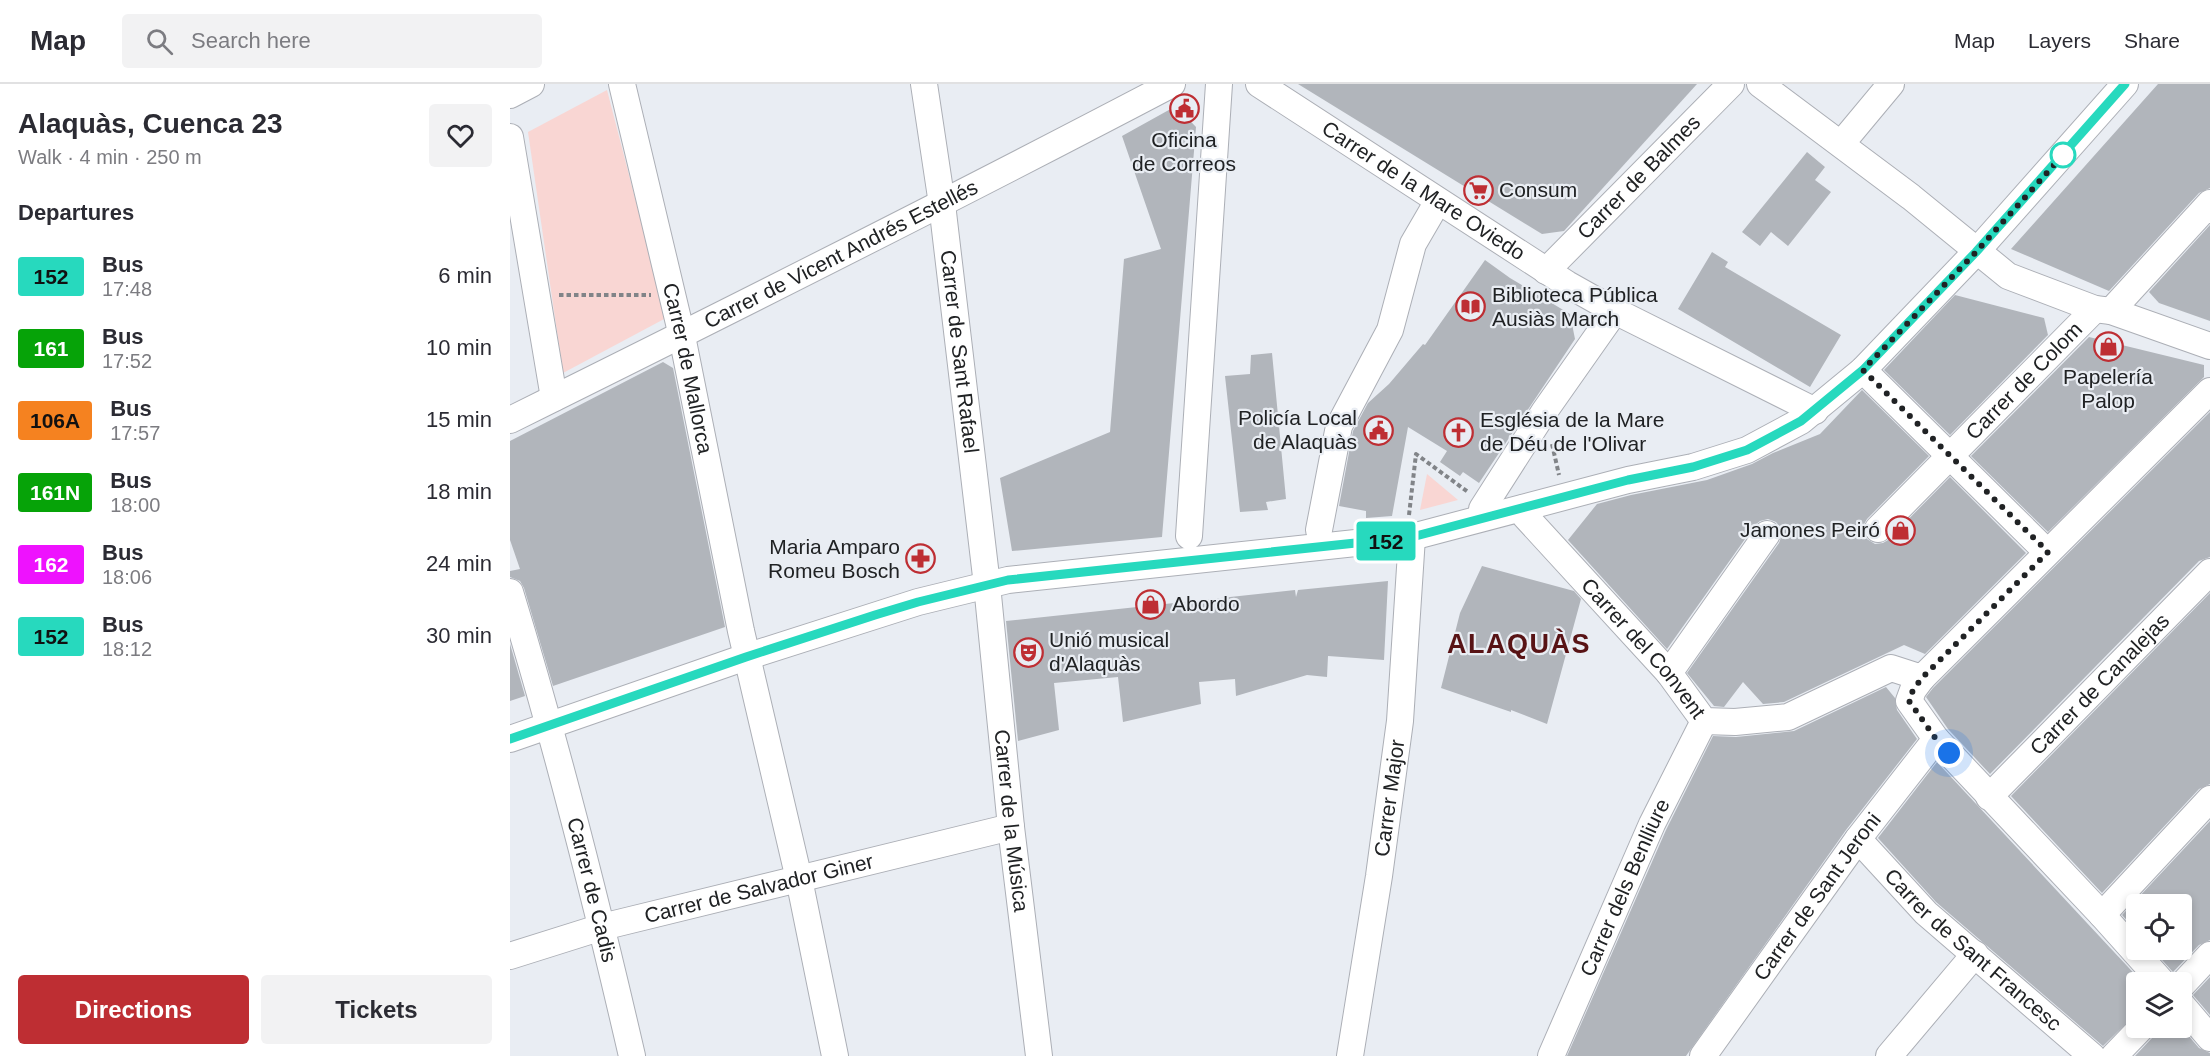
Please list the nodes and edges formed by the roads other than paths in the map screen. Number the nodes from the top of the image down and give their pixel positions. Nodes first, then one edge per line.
1 (531, 84) edge
2 (622, 84) edge
3 (924, 84) edge
4 (1172, 84) edge
5 (1219, 84) edge
6 (1259, 84) edge
7 (1731, 84) edge
8 (1760, 84) edge
9 (1891, 84) edge
10 (2125, 84) edge
11 (510, 95) edge
12 (510, 137) edge
13 (1841, 144) junction
14 (1438, 201) junction
15 (2210, 203) edge
16 (942, 204) junction
17 (1976, 252) junction
18 (1546, 271) junction
19 (2103, 310) junction
20 (1615, 311) junction
21 (682, 336) junction
22 (2210, 346) edge
23 (1863, 370) junction
24 (2210, 391) edge
25 (554, 398) junction
26 (1815, 411) junction
27 (510, 420) edge
28 (1950, 456) junction
29 (1483, 507) road end
30 (1523, 508) junction
31 (1410, 529) junction
32 (1878, 529) dead end
33 (1319, 530) dead end
34 (1767, 534) dead end
35 (1189, 536) dead end
36 (2048, 552) junction
37 (2210, 572) edge
38 (987, 585) junction
39 (510, 592) edge
40 (746, 657) junction
41 (1669, 673) junction
42 (1922, 678) junction
43 (1704, 721) junction
44 (550, 725) junction
45 (510, 739) edge
46 (1936, 739) junction
47 (1989, 797) junction
48 (2210, 799) edge
49 (1011, 827) junction
50 (1858, 839) junction
51 (799, 879) junction
52 (2102, 915) junction
53 (602, 927) junction
54 (1975, 954) junction
55 (2210, 955) edge
56 (510, 956) edge
57 (2153, 972) edge
58 (2192, 974) edge
59 (2192, 1017) edge
60 (2131, 1038) edge
61 (2210, 1038) edge
62 (632, 1056) edge
63 (835, 1056) edge
64 (1039, 1056) edge
65 (1350, 1056) edge
66 (1551, 1056) edge
67 (1703, 1056) edge
68 (1889, 1056) edge
69 (2092, 1056) edge
70 (2114, 1056) edge

1 - 11 street
2 - 21 street, Carrer de Mallorca
3 - 16 street, Carrer de Sant Rafael
4 - 16 street, Carrer de Vicent Andrés Estellés
5 - 35 street
6 - 14 street, Carrer de la Mare Oviedo
7 - 18 street, Carrer de Balmes
8 - 13 street
9 - 13 street
10 - 17 street
12 - 25 street
13 - 17 street
14 - 18 street, Carrer de la Mare Oviedo
14 - 33 street
15 - 19 street, Carrer de Colom
16 - 21 street, Carrer de Vicent Andrés Estellés
16 - 38 street, Carrer de Sant Rafael
17 - 19 street
17 - 23 street
18 - 20 street, Carrer de la Mare Oviedo
19 - 22 street
19 - 28 street, Carrer de Colom
20 - 26 street, Carrer de la Mare Oviedo
20 - 29 street
21 - 25 street, Carrer de Vicent Andrés Estellés
21 - 40 street, Carrer de Mallorca
23 - 26 street
23 - 28 street
24 - 36 street
25 - 27 street, Carrer de Vicent Andrés Estellés
26 - 30 street
28 - 32 street, Carrer de Colom
28 - 36 street
30 - 31 street
30 - 41 street, Carrer del Convent
31 - 38 street
31 - 65 street, Carrer Major
34 - 41 street
36 - 42 street
37 - 47 street, Carrer de Canalejas
38 - 40 street
38 - 49 street, Carrer de la Música
39 - 44 street, Carrer de Cadis
40 - 44 street
40 - 51 street, Carrer de Mallorca
41 - 43 street, Carrer del Convent
42 - 43 street, Carrer del Convent
42 - 46 street
43 - 66 street, Carrer dels Benlliure
44 - 45 street
44 - 53 street, Carrer de Cadis
46 - 47 street
46 - 50 street, Carrer de Sant Jeroni
47 - 52 street
48 - 52 street
49 - 51 street, Carrer de Salvador Giner
49 - 64 street, Carrer de la Música
50 - 54 street, Carrer de Sant Francesc
50 - 67 street, Carrer de Sant Jeroni
51 - 53 street, Carrer de Salvador Giner
51 - 63 street, Carrer de Mallorca
52 - 57 street
53 - 56 street, Carrer de Salvador Giner
53 - 62 street, Carrer de Cadis
54 - 68 street
54 - 69 street, Carrer de Sant Francesc
55 - 58 street
59 - 61 street
60 - 70 street

